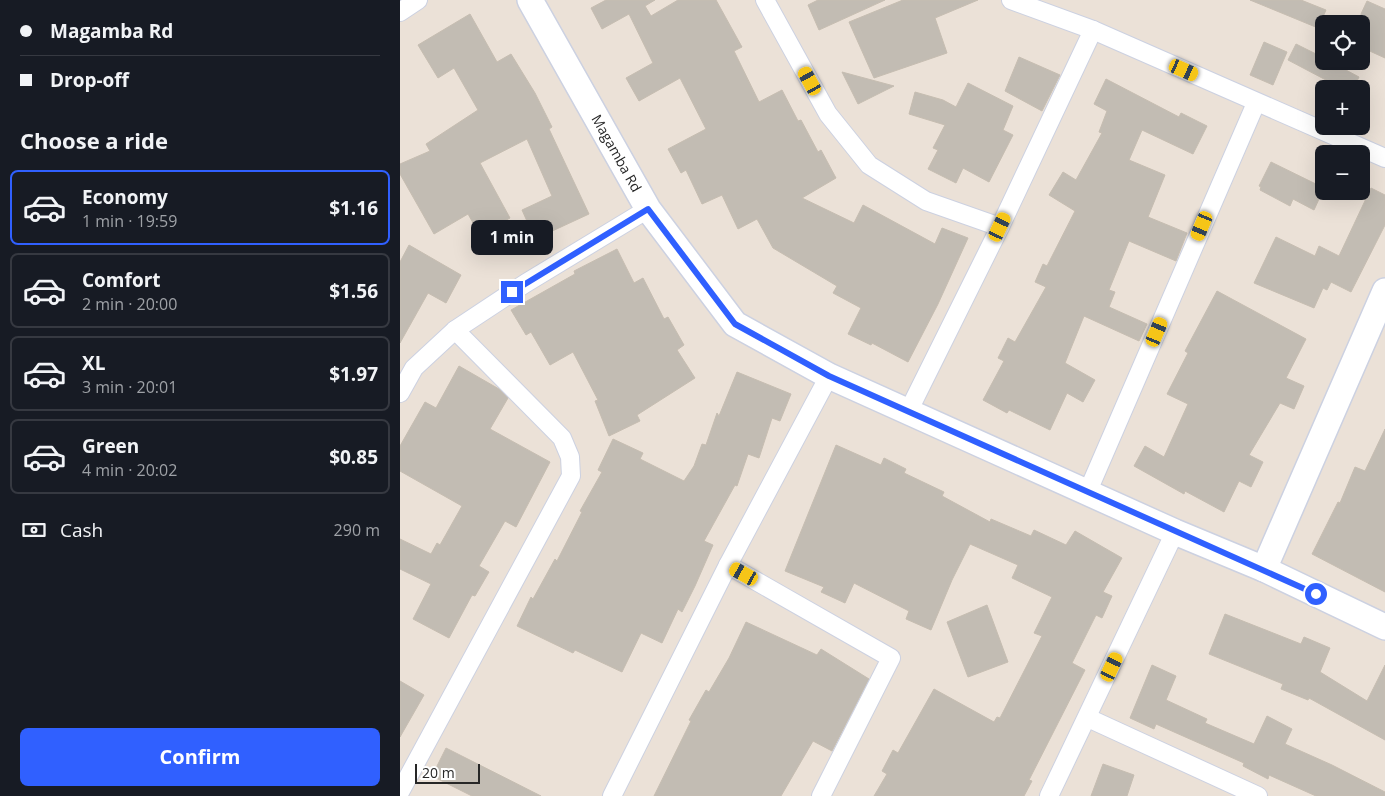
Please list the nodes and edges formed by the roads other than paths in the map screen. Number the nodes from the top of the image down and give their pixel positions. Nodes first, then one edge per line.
1 (418, 0) edge
2 (530, 0) edge
3 (765, 0) edge
4 (1012, 0) edge
5 (400, 12) edge
6 (1093, 30) junction
7 (1256, 103) junction
8 (1385, 158) edge
9 (648, 209) junction
10 (1000, 227) junction
11 (1385, 291) edge
12 (455, 330) junction
13 (829, 376) junction
14 (400, 393) edge
15 (908, 412) junction
16 (1088, 491) junction
17 (1175, 532) junction
18 (728, 565) junction
19 (1264, 569) junction
20 (1385, 627) edge
21 (1088, 718) junction
22 (400, 792) edge
23 (612, 796) edge
24 (821, 796) edge
25 (1048, 796) edge
26 (1258, 796) edge

1 - 5 street
2 - 9 street, Magamba Rd
3 - 10 street
4 - 6 street
6 - 7 street
6 - 10 street
7 - 8 street
7 - 16 street
9 - 12 street
9 - 13 street, Magamba Rd
10 - 15 street
11 - 19 street
12 - 14 street
12 - 22 street
13 - 15 street, Magamba Rd
13 - 18 street
15 - 16 street, Magamba Rd
16 - 17 street, Magamba Rd
17 - 19 street, Magamba Rd
17 - 21 street
18 - 23 street
18 - 24 street
19 - 20 street, Magamba Rd
21 - 25 street
21 - 26 street

